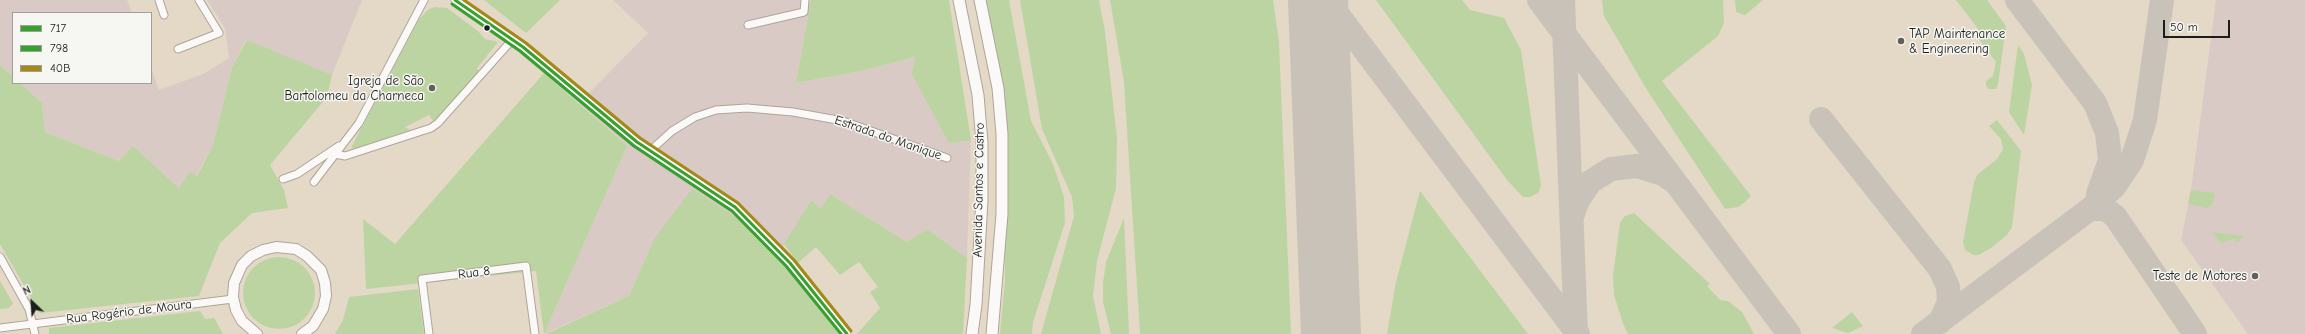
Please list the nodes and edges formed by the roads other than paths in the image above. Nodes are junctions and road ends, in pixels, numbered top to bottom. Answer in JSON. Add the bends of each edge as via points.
{"nodes":[{"id":1,"x":159,"y":0,"type":"edge"},
{"id":2,"x":199,"y":0,"type":"edge"},
{"id":3,"x":424,"y":0,"type":"edge"},
{"id":4,"x":455,"y":0,"type":"edge"},
{"id":5,"x":806,"y":0,"type":"edge"},
{"id":6,"x":959,"y":0,"type":"edge"},
{"id":7,"x":980,"y":0,"type":"edge"},
{"id":8,"x":164,"y":15,"type":"dead end"},
{"id":9,"x":748,"y":25,"type":"dead end"},
{"id":10,"x":512,"y":40,"type":"junction"},
{"id":11,"x":178,"y":49,"type":"dead end"},
{"id":12,"x":346,"y":142,"type":"junction"},
{"id":13,"x":650,"y":151,"type":"junction"},
{"id":14,"x":335,"y":154,"type":"junction"},
{"id":15,"x":947,"y":158,"type":"dead end"},
{"id":16,"x":283,"y":179,"type":"dead end"},
{"id":17,"x":314,"y":182,"type":"dead end"},
{"id":18,"x":0,"y":258,"type":"edge"},
{"id":19,"x":233,"y":299,"type":"junction"},
{"id":20,"x":320,"y":315,"type":"junction"},
{"id":21,"x":34,"y":324,"type":"junction"},
{"id":22,"x":0,"y":328,"type":"edge"},
{"id":23,"x":249,"y":330,"type":"edge"},
{"id":24,"x":35,"y":334,"type":"edge"},
{"id":25,"x":257,"y":334,"type":"edge"},
{"id":26,"x":302,"y":334,"type":"edge"},
{"id":27,"x":315,"y":334,"type":"edge"},
{"id":28,"x":429,"y":334,"type":"edge"},
{"id":29,"x":535,"y":334,"type":"edge"},
{"id":30,"x":847,"y":334,"type":"edge"},
{"id":31,"x":972,"y":334,"type":"edge"},
{"id":32,"x":992,"y":334,"type":"edge"}],
"edges":[{"from":1,"to":8,"type":"street"},
{"from":2,"to":11,"type":"street","via":[[219,33]]},
{"from":3,"to":12,"type":"street","via":[[359,123]]},
{"from":4,"to":10,"type":"street"},
{"from":5,"to":9,"type":"street","via":[[804,12]]},
{"from":6,"to":31,"type":"main road","name":"Avenida Santos e Castro","via":[[978,95],[982,143],[982,200]]},
{"from":7,"to":32,"type":"main road","name":"Avenida Santos e Castro","via":[[998,88],[1002,134],[1002,214]]},
{"from":10,"to":13,"type":"street"},
{"from":10,"to":14,"type":"street","via":[[431,128],[345,156]]},
{"from":12,"to":14,"type":"street"},
{"from":12,"to":16,"type":"street","via":[[297,174]]},
{"from":13,"to":15,"type":"street","name":"Estrada do Manique","via":[[672,131],[695,117],[716,110],[746,108],[793,112],[842,121]]},
{"from":13,"to":30,"type":"street","via":[[717,194],[750,221],[790,262]]},
{"from":14,"to":17,"type":"street"},
{"from":18,"to":21,"type":"street","via":[[29,308]]},
{"from":19,"to":20,"type":"main road","via":[[236,277],[246,260],[257,252],[270,248],[289,248],[308,256],[320,270],[326,296]]},
{"from":19,"to":21,"type":"street","name":"Rua Rogério de Moura"},
{"from":19,"to":23,"type":"main road","via":[[238,316]]},
{"from":20,"to":26,"type":"main road","via":[[313,326]]},
{"from":20,"to":27,"type":"main road"},
{"from":21,"to":22,"type":"street","name":"Rua Rogério de Moura"},
{"from":21,"to":24,"type":"street"},
{"from":23,"to":25,"type":"main road"},
{"from":28,"to":29,"type":"street","name":"Rua 8","via":[[422,279],[526,266]]}]}
